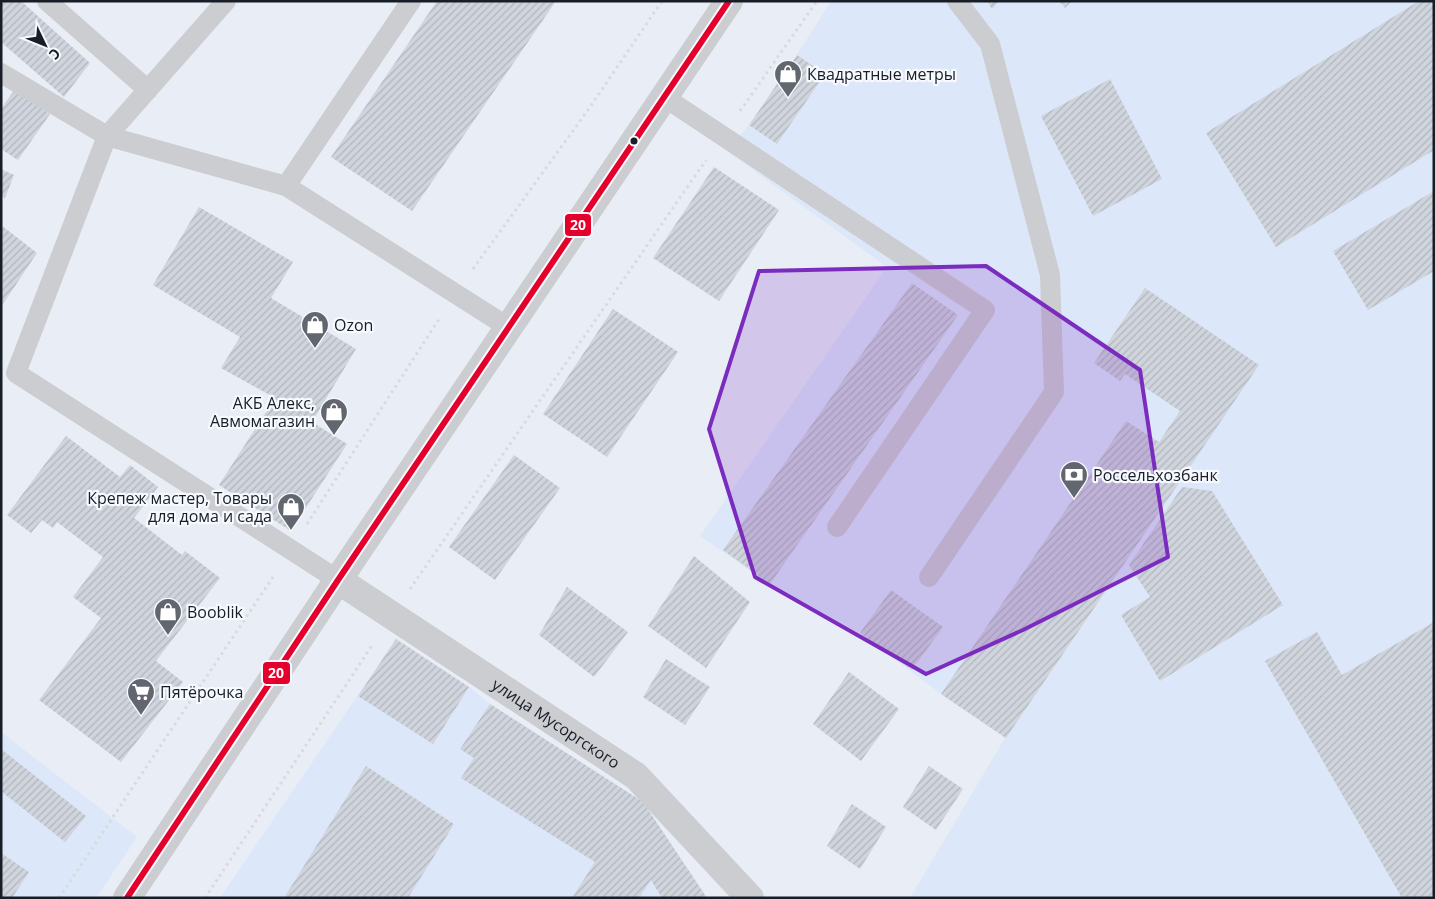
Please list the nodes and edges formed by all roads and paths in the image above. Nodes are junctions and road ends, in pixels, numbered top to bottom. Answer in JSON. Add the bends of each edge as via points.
{"nodes":[{"id":1,"x":46,"y":1,"type":"edge"},
{"id":2,"x":226,"y":1,"type":"edge"},
{"id":3,"x":411,"y":1,"type":"edge"},
{"id":4,"x":662,"y":1,"type":"edge"},
{"id":5,"x":729,"y":1,"type":"edge"},
{"id":6,"x":817,"y":1,"type":"edge"},
{"id":7,"x":957,"y":1,"type":"edge"},
{"id":8,"x":1,"y":73,"type":"edge"},
{"id":9,"x":148,"y":90,"type":"junction"},
{"id":10,"x":664,"y":97,"type":"junction"},
{"id":11,"x":107,"y":136,"type":"junction"},
{"id":12,"x":722,"y":137,"type":"junction"},
{"id":13,"x":286,"y":186,"type":"junction"},
{"id":14,"x":456,"y":293,"type":"junction"},
{"id":15,"x":508,"y":327,"type":"junction"},
{"id":16,"x":837,"y":527,"type":"dead end"},
{"id":17,"x":291,"y":550,"type":"junction"},
{"id":18,"x":929,"y":577,"type":"dead end"},
{"id":19,"x":338,"y":580,"type":"junction"},
{"id":20,"x":392,"y":615,"type":"junction"},
{"id":21,"x":59,"y":898,"type":"edge"},
{"id":22,"x":127,"y":898,"type":"edge"},
{"id":23,"x":205,"y":898,"type":"edge"},
{"id":24,"x":750,"y":898,"type":"edge"}],
"edges":[{"from":1,"to":9,"type":"lane"},
{"from":2,"to":9,"type":"lane"},
{"from":3,"to":13,"type":"lane"},
{"from":4,"to":14,"type":"path"},
{"from":5,"to":10,"type":"main road"},
{"from":6,"to":12,"type":"path"},
{"from":7,"to":18,"type":"lane","via":[[990,44],[1050,275],[1054,392]]},
{"from":8,"to":11,"type":"lane"},
{"from":9,"to":11,"type":"lane"},
{"from":10,"to":12,"type":"lane"},
{"from":10,"to":15,"type":"main road"},
{"from":11,"to":13,"type":"lane"},
{"from":11,"to":17,"type":"lane","via":[[16,373]]},
{"from":12,"to":16,"type":"lane","via":[[985,310]]},
{"from":12,"to":20,"type":"path"},
{"from":13,"to":14,"type":"lane"},
{"from":14,"to":15,"type":"lane"},
{"from":14,"to":17,"type":"path"},
{"from":15,"to":19,"type":"main road"},
{"from":17,"to":19,"type":"lane"},
{"from":17,"to":21,"type":"path"},
{"from":19,"to":20,"type":"main road","name":"улица Мусоргского"},
{"from":19,"to":22,"type":"main road"},
{"from":20,"to":23,"type":"path"},
{"from":20,"to":24,"type":"main road","name":"улица Мусоргского","via":[[636,776]]}]}
